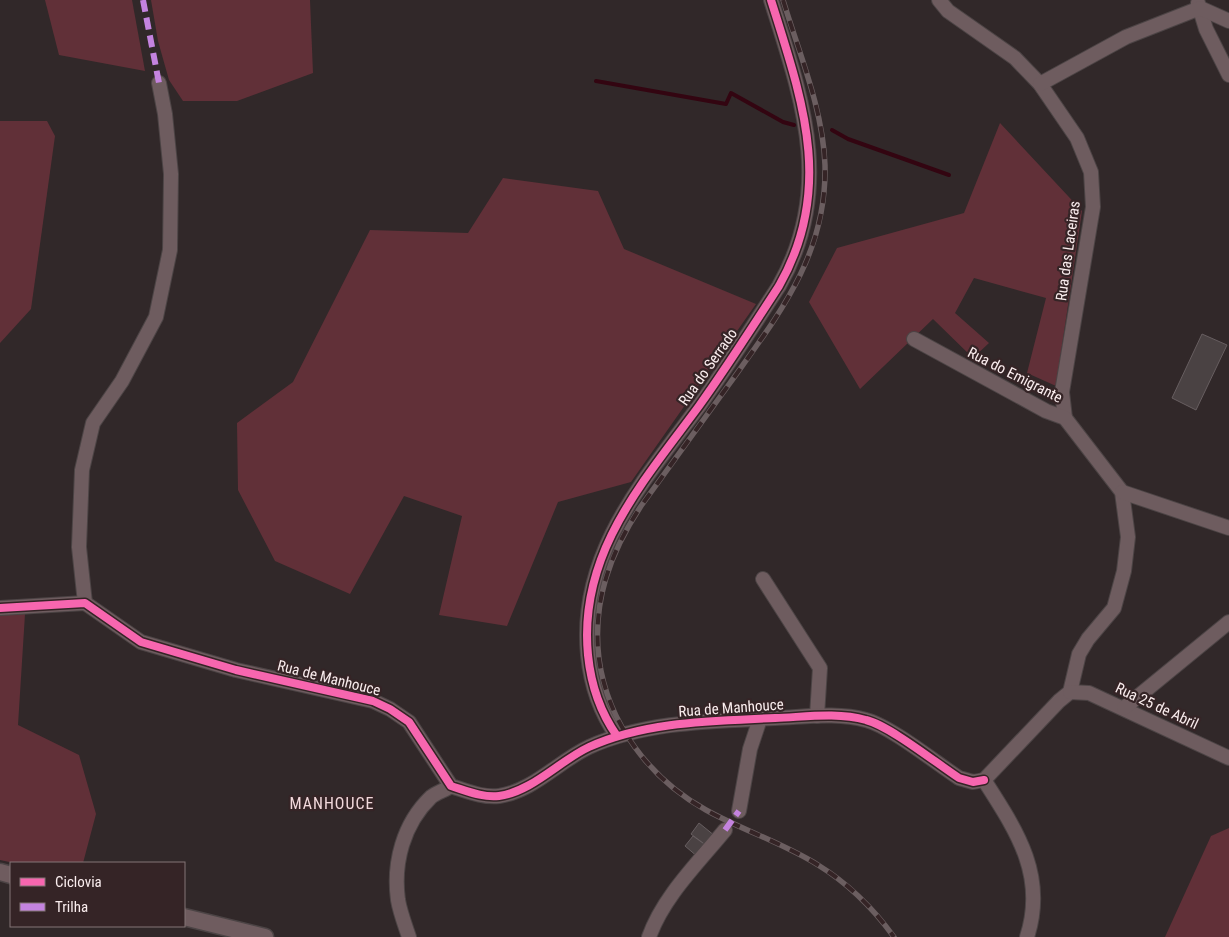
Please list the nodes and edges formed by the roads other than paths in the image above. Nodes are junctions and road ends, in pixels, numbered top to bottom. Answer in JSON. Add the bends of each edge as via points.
{"nodes":[{"id":1,"x":771,"y":0,"type":"edge"},
{"id":2,"x":939,"y":0,"type":"edge"},
{"id":3,"x":1198,"y":4,"type":"edge"},
{"id":4,"x":1229,"y":22,"type":"edge"},
{"id":5,"x":1206,"y":29,"type":"junction"},
{"id":6,"x":1228,"y":71,"type":"edge"},
{"id":7,"x":159,"y":83,"type":"dead end"},
{"id":8,"x":1040,"y":84,"type":"junction"},
{"id":9,"x":914,"y":340,"type":"dead end"},
{"id":10,"x":1065,"y":418,"type":"junction"},
{"id":11,"x":1122,"y":492,"type":"junction"},
{"id":12,"x":1229,"y":528,"type":"edge"},
{"id":13,"x":763,"y":579,"type":"dead end"},
{"id":14,"x":85,"y":603,"type":"junction"},
{"id":15,"x":0,"y":608,"type":"edge"},
{"id":16,"x":1229,"y":622,"type":"edge"},
{"id":17,"x":1070,"y":692,"type":"junction"},
{"id":18,"x":1124,"y":708,"type":"junction"},
{"id":19,"x":817,"y":716,"type":"junction"},
{"id":20,"x":760,"y":719,"type":"junction"},
{"id":21,"x":617,"y":736,"type":"junction"},
{"id":22,"x":1229,"y":758,"type":"edge"},
{"id":23,"x":984,"y":780,"type":"junction"},
{"id":24,"x":451,"y":786,"type":"junction"},
{"id":25,"x":739,"y":811,"type":"dead end"},
{"id":26,"x":725,"y":830,"type":"dead end"},
{"id":27,"x":185,"y":917,"type":"edge"},
{"id":28,"x":265,"y":937,"type":"edge"},
{"id":29,"x":409,"y":937,"type":"edge"},
{"id":30,"x":649,"y":937,"type":"edge"},
{"id":31,"x":1027,"y":937,"type":"edge"}],
"edges":[{"from":1,"to":21,"type":"street","name":"Rua do Serrado","via":[[808,140],[811,183],[806,219],[796,254],[779,286],[625,510],[600,557],[588,610],[587,648],[592,683]]},
{"from":2,"to":8,"type":"street","name":"Rua das Laceiras","via":[[948,11],[1015,58]]},
{"from":3,"to":4,"type":"street"},
{"from":3,"to":5,"type":"street"},
{"from":3,"to":8,"type":"street","via":[[1126,37]]},
{"from":4,"to":5,"type":"street"},
{"from":5,"to":6,"type":"street"},
{"from":7,"to":14,"type":"street","via":[[166,114],[171,174],[170,250],[156,317],[122,381],[93,423],[82,470],[79,547]]},
{"from":8,"to":10,"type":"street","name":"Rua das Laceiras","via":[[1077,138],[1091,172],[1093,207],[1062,392]]},
{"from":9,"to":10,"type":"street","name":"Rua do Emigrante","via":[[1046,411]]},
{"from":10,"to":11,"type":"street","name":"Rua do Emigrante"},
{"from":11,"to":12,"type":"street"},
{"from":11,"to":17,"type":"street","via":[[1128,538],[1124,571],[1114,608],[1079,654]]},
{"from":13,"to":19,"type":"street","via":[[820,668]]},
{"from":14,"to":15,"type":"street"},
{"from":14,"to":24,"type":"street","name":"Rua de Manhouce","via":[[141,642],[236,670],[373,701],[390,708],[409,722]]},
{"from":16,"to":18,"type":"street"},
{"from":17,"to":18,"type":"street","name":"Rua 25 de Abril","via":[[1090,693]]},
{"from":17,"to":23,"type":"street"},
{"from":18,"to":22,"type":"street","name":"Rua 25 de Abril"},
{"from":19,"to":20,"type":"street","name":"Rua de Manhouce"},
{"from":19,"to":23,"type":"street","name":"Rua de Manhouce","via":[[867,720],[959,778],[973,782]]},
{"from":20,"to":21,"type":"street","name":"Rua de Manhouce","via":[[712,721]]},
{"from":20,"to":25,"type":"street","via":[[750,749]]},
{"from":21,"to":24,"type":"street","name":"Rua de Manhouce","via":[[588,748],[515,792],[498,796],[480,795]]},
{"from":23,"to":31,"type":"street","via":[[1017,832],[1030,868],[1034,916]]},
{"from":24,"to":29,"type":"street","via":[[432,796],[412,823],[399,851],[396,876],[398,902]]},
{"from":26,"to":30,"type":"street","via":[[680,884],[653,924]]},
{"from":27,"to":28,"type":"main road"}]}
